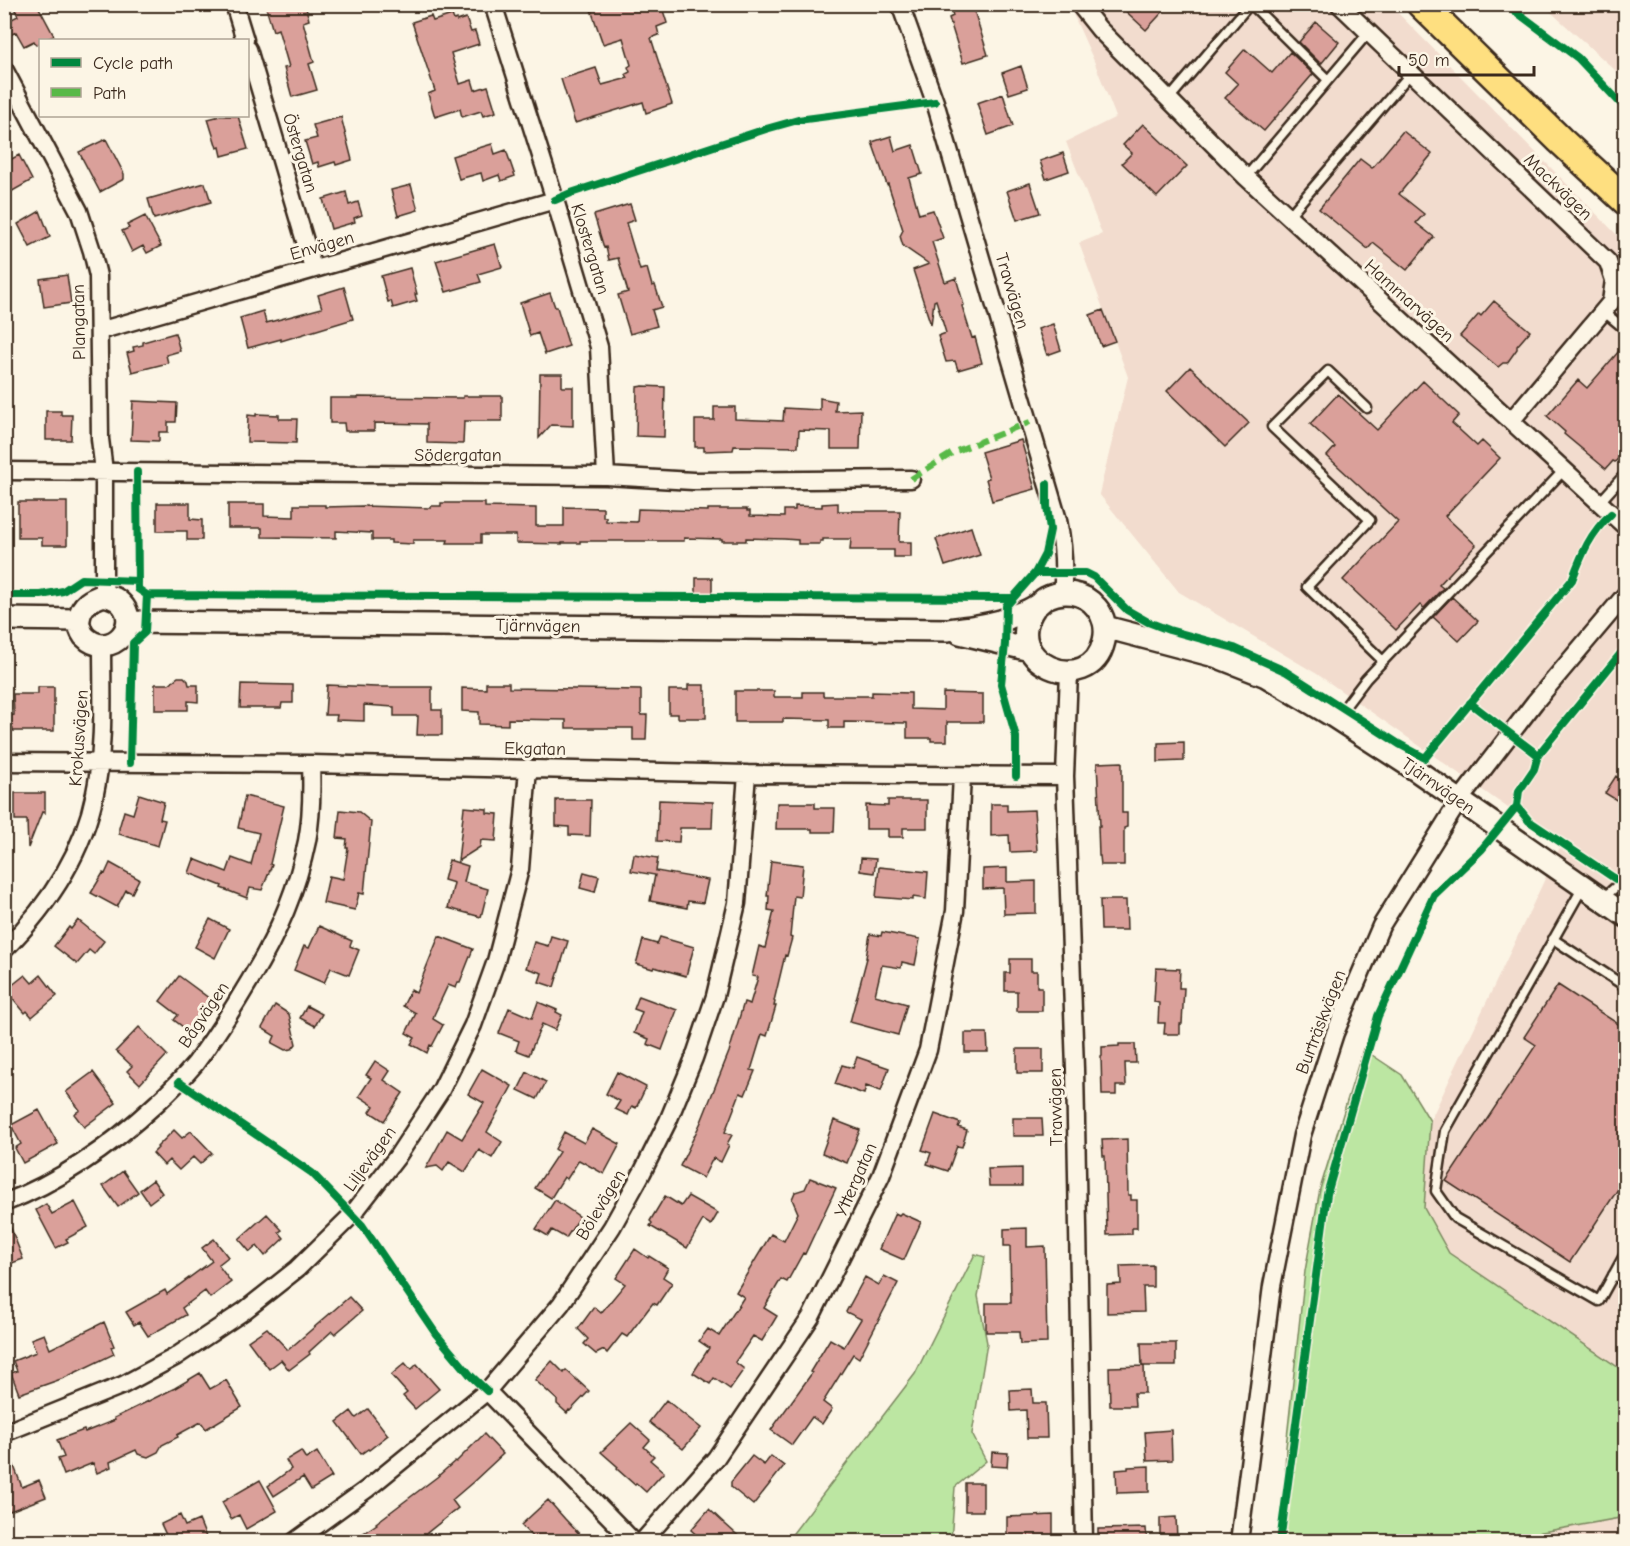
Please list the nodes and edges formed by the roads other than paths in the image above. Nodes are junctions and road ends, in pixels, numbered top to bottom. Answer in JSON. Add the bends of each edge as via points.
{"nodes":[{"id":1,"x":234,"y":4,"type":"edge"},
{"id":2,"x":493,"y":4,"type":"edge"},
{"id":3,"x":900,"y":4,"type":"edge"},
{"id":4,"x":1079,"y":4,"type":"edge"},
{"id":5,"x":1251,"y":4,"type":"edge"},
{"id":6,"x":1339,"y":4,"type":"edge"},
{"id":7,"x":1421,"y":4,"type":"edge"},
{"id":8,"x":1368,"y":33,"type":"junction"},
{"id":9,"x":245,"y":39,"type":"edge"},
{"id":10,"x":249,"y":52,"type":"edge"},
{"id":11,"x":4,"y":69,"type":"edge"},
{"id":12,"x":1411,"y":73,"type":"junction"},
{"id":13,"x":1328,"y":80,"type":"junction"},
{"id":14,"x":1169,"y":99,"type":"junction"},
{"id":15,"x":1246,"y":177,"type":"junction"},
{"id":16,"x":555,"y":200,"type":"junction"},
{"id":17,"x":1626,"y":201,"type":"edge"},
{"id":18,"x":1288,"y":217,"type":"junction"},
{"id":19,"x":313,"y":268,"type":"junction"},
{"id":20,"x":1603,"y":311,"type":"junction"},
{"id":21,"x":1626,"y":330,"type":"edge"},
{"id":22,"x":99,"y":331,"type":"junction"},
{"id":23,"x":1367,"y":408,"type":"dead end"},
{"id":24,"x":1511,"y":421,"type":"junction"},
{"id":25,"x":1564,"y":470,"type":"junction"},
{"id":26,"x":4,"y":471,"type":"edge"},
{"id":27,"x":104,"y":471,"type":"junction"},
{"id":28,"x":1626,"y":473,"type":"edge"},
{"id":29,"x":606,"y":476,"type":"junction"},
{"id":30,"x":911,"y":479,"type":"dead end"},
{"id":31,"x":1599,"y":503,"type":"junction"},
{"id":32,"x":1626,"y":527,"type":"edge"},
{"id":33,"x":1062,"y":593,"type":"junction"},
{"id":34,"x":1626,"y":594,"type":"edge"},
{"id":35,"x":104,"y":595,"type":"junction"},
{"id":36,"x":1035,"y":607,"type":"junction"},
{"id":37,"x":4,"y":620,"type":"edge"},
{"id":38,"x":78,"y":620,"type":"junction"},
{"id":39,"x":128,"y":622,"type":"junction"},
{"id":40,"x":1105,"y":627,"type":"junction"},
{"id":41,"x":948,"y":630,"type":"junction"},
{"id":42,"x":102,"y":645,"type":"junction"},
{"id":43,"x":1030,"y":650,"type":"junction"},
{"id":44,"x":1383,"y":661,"type":"junction"},
{"id":45,"x":1069,"y":672,"type":"junction"},
{"id":46,"x":1333,"y":716,"type":"junction"},
{"id":47,"x":4,"y":762,"type":"edge"},
{"id":48,"x":99,"y":763,"type":"junction"},
{"id":49,"x":311,"y":764,"type":"junction"},
{"id":50,"x":528,"y":768,"type":"junction"},
{"id":51,"x":747,"y":774,"type":"junction"},
{"id":52,"x":962,"y":776,"type":"junction"},
{"id":53,"x":1065,"y":776,"type":"junction"},
{"id":54,"x":1459,"y":801,"type":"junction"},
{"id":55,"x":1626,"y":878,"type":"edge"},
{"id":56,"x":1583,"y":886,"type":"junction"},
{"id":57,"x":1602,"y":899,"type":"junction"},
{"id":58,"x":1626,"y":916,"type":"edge"},
{"id":59,"x":1553,"y":939,"type":"junction"},
{"id":60,"x":4,"y":950,"type":"edge"},
{"id":61,"x":1626,"y":987,"type":"edge"},
{"id":62,"x":4,"y":1203,"type":"edge"},
{"id":63,"x":1626,"y":1252,"type":"edge"},
{"id":64,"x":1613,"y":1275,"type":"junction"},
{"id":65,"x":1626,"y":1280,"type":"edge"},
{"id":66,"x":487,"y":1391,"type":"junction"},
{"id":67,"x":4,"y":1433,"type":"edge"},
{"id":68,"x":294,"y":1542,"type":"edge"},
{"id":69,"x":633,"y":1542,"type":"edge"},
{"id":70,"x":642,"y":1542,"type":"edge"},
{"id":71,"x":1084,"y":1542,"type":"edge"},
{"id":72,"x":1239,"y":1542,"type":"edge"}],
"edges":[{"from":1,"to":9,"type":"street"},
{"from":2,"to":16,"type":"street","name":"Klostergatan"},
{"from":3,"to":33,"type":"street","name":"Travvägen","via":[[935,102],[1058,520],[1063,542]]},
{"from":4,"to":14,"type":"street","name":"Hammarvägen"},
{"from":5,"to":13,"type":"lane"},
{"from":5,"to":14,"type":"lane"},
{"from":6,"to":8,"type":"street","name":"Mackvägen"},
{"from":7,"to":17,"type":"highway"},
{"from":8,"to":12,"type":"street","name":"Mackvägen"},
{"from":8,"to":13,"type":"lane"},
{"from":10,"to":19,"type":"street","name":"Östergatan"},
{"from":11,"to":22,"type":"street","name":"Plangatan","via":[[79,211],[98,276]]},
{"from":12,"to":18,"type":"lane"},
{"from":12,"to":20,"type":"street","name":"Mackvägen","via":[[1608,262],[1614,280],[1611,302]]},
{"from":13,"to":15,"type":"lane"},
{"from":14,"to":15,"type":"street","name":"Hammarvägen"},
{"from":15,"to":18,"type":"street","name":"Hammarvägen"},
{"from":16,"to":19,"type":"street","name":"Envägen"},
{"from":16,"to":29,"type":"street","name":"Klostergatan","via":[[599,347]]},
{"from":18,"to":24,"type":"street","name":"Hammarvägen"},
{"from":19,"to":22,"type":"street","name":"Envägen"},
{"from":20,"to":21,"type":"lane"},
{"from":20,"to":24,"type":"street","name":"Mackvägen"},
{"from":22,"to":27,"type":"street","name":"Plangatan"},
{"from":23,"to":44,"type":"lane","via":[[1328,371],[1272,427],[1370,520],[1307,587]]},
{"from":24,"to":25,"type":"street","name":"Hammarvägen"},
{"from":25,"to":31,"type":"street","name":"Hammarvägen"},
{"from":25,"to":44,"type":"lane"},
{"from":26,"to":27,"type":"street","name":"Södergatan"},
{"from":27,"to":29,"type":"street","name":"Södergatan"},
{"from":27,"to":35,"type":"street","name":"Plangatan"},
{"from":28,"to":31,"type":"lane"},
{"from":29,"to":30,"type":"street","name":"Södergatan","via":[[693,482]]},
{"from":31,"to":32,"type":"street","name":"Hammarvägen"},
{"from":33,"to":36,"type":"street","via":[[1045,598]]},
{"from":33,"to":40,"type":"street","via":[[1088,600],[1101,614]]},
{"from":34,"to":54,"type":"street","name":"Burträskvägen","via":[[1535,702]]},
{"from":35,"to":38,"type":"street","via":[[82,608]]},
{"from":35,"to":39,"type":"street","via":[[117,600],[125,609]]},
{"from":36,"to":41,"type":"street","name":"Tjärnvägen","via":[[984,625]]},
{"from":36,"to":43,"type":"street","via":[[1026,628]]},
{"from":37,"to":38,"type":"street"},
{"from":38,"to":42,"type":"street","via":[[81,632],[90,642]]},
{"from":39,"to":41,"type":"street","name":"Tjärnvägen"},
{"from":39,"to":42,"type":"street","via":[[115,643]]},
{"from":40,"to":45,"type":"street","via":[[1098,655],[1088,665]]},
{"from":40,"to":46,"type":"street","name":"Tjärnvägen","via":[[1215,656],[1266,676]]},
{"from":41,"to":43,"type":"street","name":"Tjärnvägen"},
{"from":42,"to":48,"type":"street","name":"Krokusvägen"},
{"from":43,"to":45,"type":"street","via":[[1043,665]]},
{"from":44,"to":46,"type":"lane"},
{"from":45,"to":53,"type":"street","name":"Travvägen"},
{"from":46,"to":54,"type":"street","name":"Tjärnvägen"},
{"from":47,"to":48,"type":"street","name":"Ekgatan"},
{"from":48,"to":49,"type":"street","name":"Ekgatan"},
{"from":48,"to":60,"type":"street","name":"Krokusvägen","via":[[95,794],[70,865],[55,890]]},
{"from":49,"to":50,"type":"street","name":"Ekgatan"},
{"from":49,"to":62,"type":"street","name":"Bågvägen","via":[[307,843],[290,899],[266,955],[231,1014],[179,1082],[130,1128],[92,1157]]},
{"from":50,"to":51,"type":"street","name":"Ekgatan"},
{"from":50,"to":67,"type":"street","name":"Liljevägen","via":[[520,868],[496,961],[472,1025],[441,1090],[397,1157],[352,1215],[297,1269],[244,1311],[175,1357],[123,1385]]},
{"from":51,"to":52,"type":"street","name":"Ekgatan"},
{"from":51,"to":66,"type":"street","name":"Bölevägen","via":[[736,903],[715,996],[668,1121],[612,1227],[561,1304]]},
{"from":52,"to":53,"type":"street","name":"Ekgatan"},
{"from":52,"to":70,"type":"street","name":"Yttergatan","via":[[955,911],[928,1050],[881,1176],[811,1317],[716,1458]]},
{"from":53,"to":71,"type":"street","name":"Travvägen"},
{"from":54,"to":56,"type":"street","name":"Tjärnvägen"},
{"from":54,"to":72,"type":"street","name":"Burträskvägen","via":[[1381,926],[1335,1033],[1302,1135],[1272,1286]]},
{"from":55,"to":57,"type":"lane"},
{"from":56,"to":57,"type":"street","name":"Tjärnvägen"},
{"from":56,"to":59,"type":"lane"},
{"from":57,"to":58,"type":"street","name":"Tjärnvägen"},
{"from":59,"to":61,"type":"lane"},
{"from":59,"to":64,"type":"lane","via":[[1445,1131],[1436,1191],[1455,1218],[1599,1301]]},
{"from":63,"to":64,"type":"lane"},
{"from":64,"to":65,"type":"lane"},
{"from":66,"to":68,"type":"street","name":"Bölevägen","via":[[367,1489]]},
{"from":66,"to":69,"type":"street"}]}
